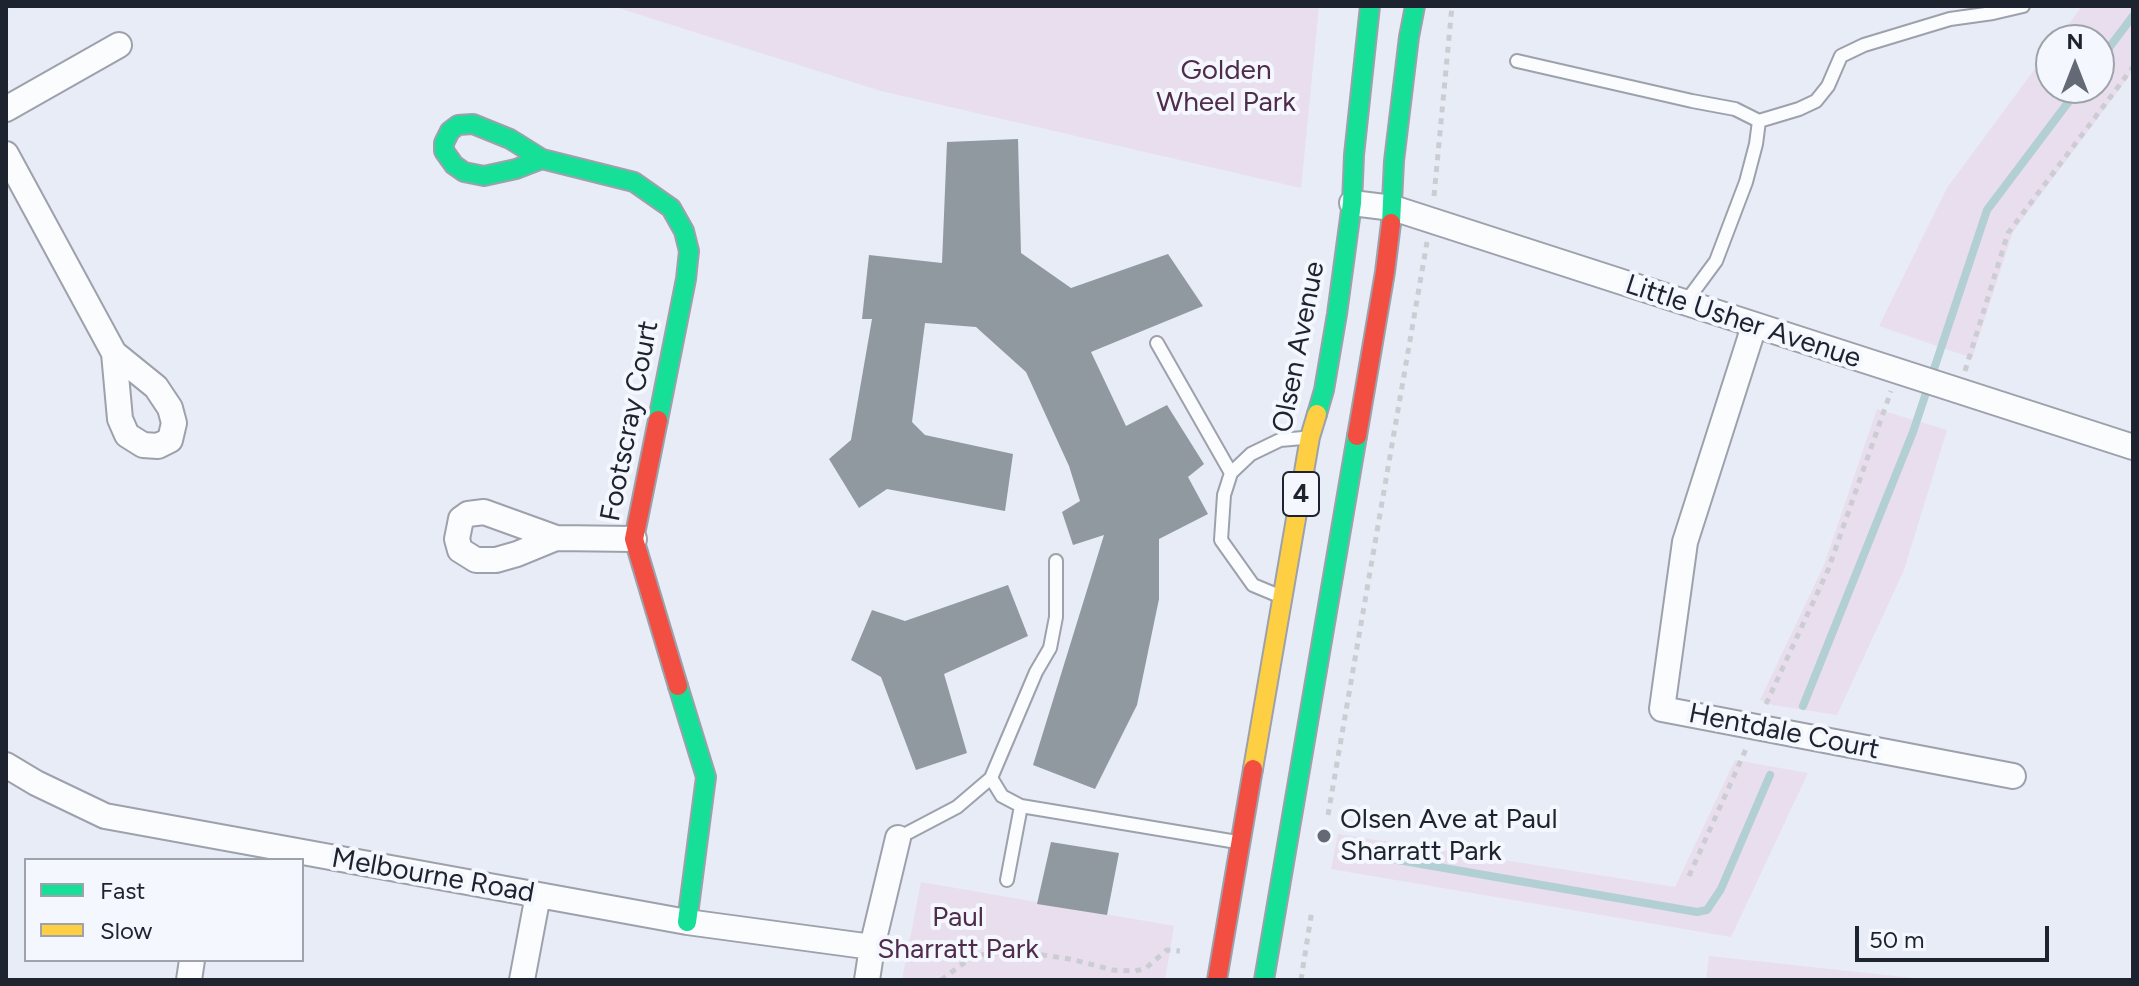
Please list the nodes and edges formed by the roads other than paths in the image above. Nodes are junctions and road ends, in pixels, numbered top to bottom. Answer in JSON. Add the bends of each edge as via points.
{"nodes":[{"id":1,"x":1370,"y":6,"type":"edge"},
{"id":2,"x":1415,"y":6,"type":"edge"},
{"id":3,"x":2023,"y":6,"type":"edge"},
{"id":4,"x":119,"y":45,"type":"dead end"},
{"id":5,"x":1517,"y":61,"type":"dead end"},
{"id":6,"x":6,"y":109,"type":"edge"},
{"id":7,"x":1759,"y":121,"type":"junction"},
{"id":8,"x":6,"y":154,"type":"edge"},
{"id":9,"x":542,"y":159,"type":"junction"},
{"id":10,"x":1352,"y":203,"type":"junction"},
{"id":11,"x":1393,"y":208,"type":"junction"},
{"id":12,"x":1685,"y":303,"type":"junction"},
{"id":13,"x":1754,"y":326,"type":"junction"},
{"id":14,"x":1157,"y":343,"type":"dead end"},
{"id":15,"x":114,"y":353,"type":"dead end"},
{"id":16,"x":1310,"y":437,"type":"junction"},
{"id":17,"x":2133,"y":447,"type":"edge"},
{"id":18,"x":1231,"y":473,"type":"junction"},
{"id":19,"x":556,"y":538,"type":"dead end"},
{"id":20,"x":634,"y":539,"type":"junction"},
{"id":21,"x":1056,"y":561,"type":"dead end"},
{"id":22,"x":1283,"y":598,"type":"junction"},
{"id":23,"x":6,"y":765,"type":"edge"},
{"id":24,"x":2013,"y":776,"type":"dead end"},
{"id":25,"x":991,"y":778,"type":"junction"},
{"id":26,"x":1021,"y":806,"type":"junction"},
{"id":27,"x":215,"y":836,"type":"junction"},
{"id":28,"x":898,"y":838,"type":"joint"},
{"id":29,"x":1240,"y":842,"type":"junction"},
{"id":30,"x":210,"y":858,"type":"edge"},
{"id":31,"x":1007,"y":880,"type":"dead end"},
{"id":32,"x":538,"y":895,"type":"junction"},
{"id":33,"x":687,"y":922,"type":"junction"},
{"id":34,"x":872,"y":947,"type":"junction"},
{"id":35,"x":522,"y":980,"type":"edge"},
{"id":36,"x":867,"y":980,"type":"edge"},
{"id":37,"x":1217,"y":980,"type":"edge"},
{"id":38,"x":1264,"y":980,"type":"edge"}],
"edges":[{"from":1,"to":10,"type":"main road","name":"Olsen Avenue","number":"4"},
{"from":2,"to":11,"type":"main road","number":"4","via":[[1394,161]]},
{"from":3,"to":7,"type":"lane","via":[[1950,19],[1864,45],[1841,56],[1816,101]]},
{"from":4,"to":6,"type":"street"},
{"from":5,"to":7,"type":"lane","via":[[1735,109]]},
{"from":7,"to":12,"type":"lane","via":[[1746,182],[1716,261]]},
{"from":8,"to":15,"type":"street"},
{"from":9,"to":9,"type":"main road","name":"Footscray Court","via":[[484,176],[454,165],[444,143],[458,125],[473,124]]},
{"from":9,"to":20,"type":"main road","name":"Footscray Court","via":[[634,182],[671,208],[689,251]]},
{"from":10,"to":11,"type":"street","name":"Little Usher Avenue"},
{"from":10,"to":16,"type":"main road","name":"Olsen Avenue","number":"4","via":[[1324,390]]},
{"from":11,"to":12,"type":"street","name":"Little Usher Avenue"},
{"from":11,"to":38,"type":"main road","number":"4"},
{"from":12,"to":13,"type":"street","name":"Little Usher Avenue"},
{"from":13,"to":17,"type":"street","name":"Little Usher Avenue"},
{"from":13,"to":24,"type":"street","name":"Hentdale Court","via":[[1685,542],[1662,709]]},
{"from":14,"to":18,"type":"lane"},
{"from":16,"to":18,"type":"lane","via":[[1280,440],[1251,454]]},
{"from":16,"to":22,"type":"main road","name":"Olsen Avenue","number":"4"},
{"from":18,"to":22,"type":"lane","via":[[1221,540],[1253,585]]},
{"from":19,"to":20,"type":"street"},
{"from":20,"to":33,"type":"main road","name":"Footscray Court","via":[[706,777]]},
{"from":21,"to":25,"type":"lane","via":[[1050,648]]},
{"from":22,"to":29,"type":"main road","name":"Olsen Avenue","number":"4"},
{"from":23,"to":27,"type":"street","name":"Melbourne Road","via":[[105,816]]},
{"from":25,"to":26,"type":"lane","via":[[1002,796]]},
{"from":25,"to":28,"type":"lane","via":[[957,807]]},
{"from":26,"to":29,"type":"lane"},
{"from":26,"to":31,"type":"lane"},
{"from":27,"to":30,"type":"street"},
{"from":27,"to":32,"type":"street","name":"Melbourne Road"},
{"from":28,"to":34,"type":"street"},
{"from":29,"to":37,"type":"main road","name":"Olsen Avenue","number":"4"},
{"from":32,"to":33,"type":"street","name":"Melbourne Road"},
{"from":32,"to":35,"type":"street"},
{"from":33,"to":34,"type":"street","name":"Melbourne Road"},
{"from":34,"to":36,"type":"street"}]}
